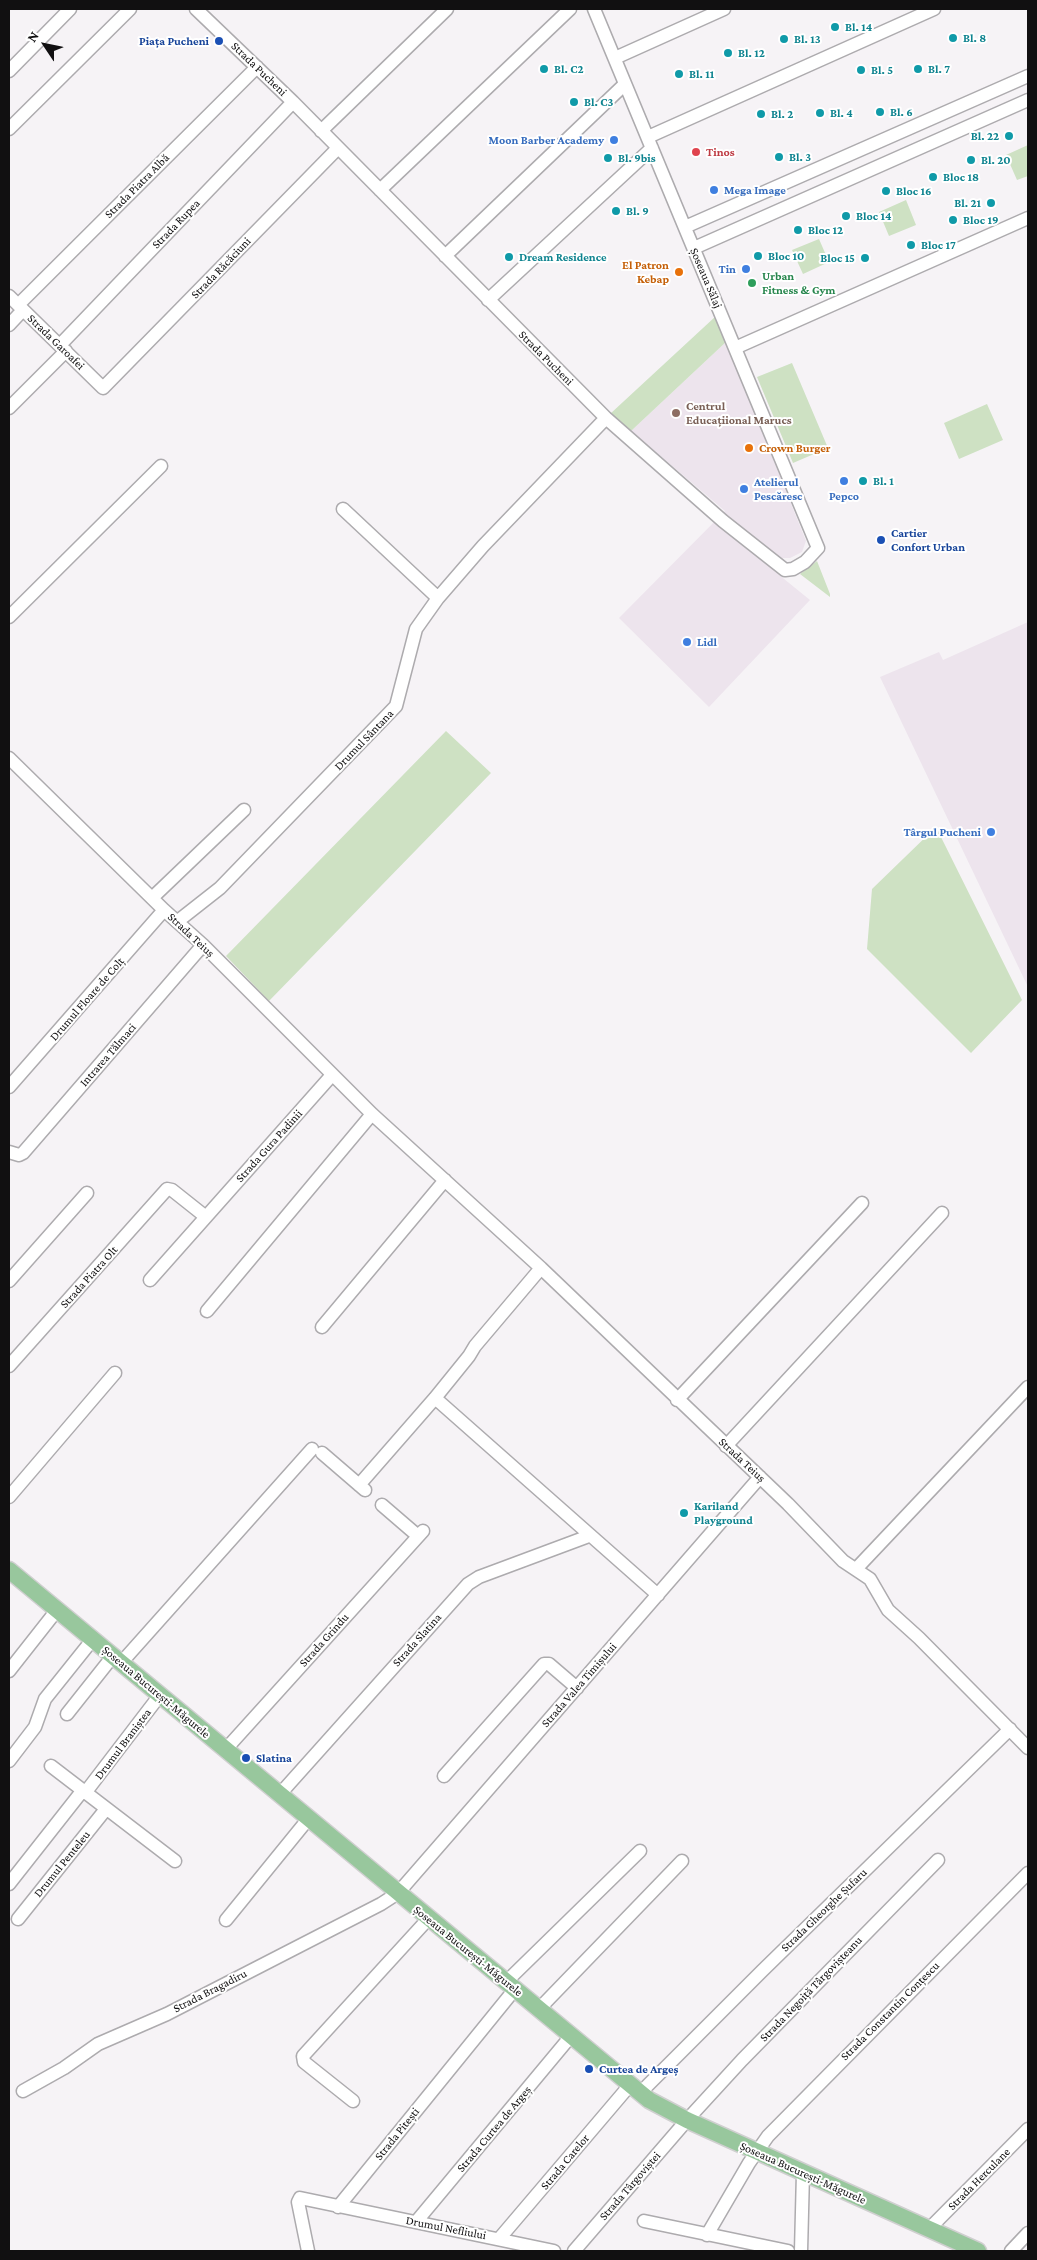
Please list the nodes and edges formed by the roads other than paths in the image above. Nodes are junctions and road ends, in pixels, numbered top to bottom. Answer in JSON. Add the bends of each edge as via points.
{"nodes":[{"id":1,"x":70,"y":9,"type":"edge"},
{"id":2,"x":130,"y":9,"type":"edge"},
{"id":3,"x":196,"y":9,"type":"edge"},
{"id":4,"x":447,"y":9,"type":"edge"},
{"id":5,"x":570,"y":9,"type":"edge"},
{"id":6,"x":594,"y":9,"type":"edge"},
{"id":7,"x":724,"y":9,"type":"edge"},
{"id":8,"x":934,"y":9,"type":"edge"},
{"id":9,"x":615,"y":58,"type":"junction"},
{"id":10,"x":256,"y":67,"type":"junction"},
{"id":11,"x":9,"y":71,"type":"edge"},
{"id":12,"x":1028,"y":76,"type":"edge"},
{"id":13,"x":626,"y":84,"type":"junction"},
{"id":14,"x":1028,"y":100,"type":"edge"},
{"id":15,"x":292,"y":102,"type":"junction"},
{"id":16,"x":9,"y":129,"type":"edge"},
{"id":17,"x":321,"y":131,"type":"junction"},
{"id":18,"x":650,"y":142,"type":"junction"},
{"id":19,"x":338,"y":148,"type":"junction"},
{"id":20,"x":380,"y":190,"type":"junction"},
{"id":21,"x":1028,"y":218,"type":"edge"},
{"id":22,"x":685,"y":227,"type":"junction"},
{"id":23,"x":694,"y":248,"type":"junction"},
{"id":24,"x":445,"y":256,"type":"junction"},
{"id":25,"x":488,"y":300,"type":"junction"},
{"id":26,"x":17,"y":304,"type":"edge"},
{"id":27,"x":9,"y":324,"type":"edge"},
{"id":28,"x":63,"y":348,"type":"junction"},
{"id":29,"x":735,"y":348,"type":"junction"},
{"id":30,"x":104,"y":388,"type":"joint"},
{"id":31,"x":9,"y":408,"type":"edge"},
{"id":32,"x":606,"y":418,"type":"junction"},
{"id":33,"x":161,"y":466,"type":"dead end"},
{"id":34,"x":343,"y":509,"type":"dead end"},
{"id":35,"x":785,"y":570,"type":"joint"},
{"id":36,"x":438,"y":598,"type":"junction"},
{"id":37,"x":9,"y":617,"type":"edge"},
{"id":38,"x":9,"y":758,"type":"edge"},
{"id":39,"x":244,"y":810,"type":"dead end"},
{"id":40,"x":152,"y":898,"type":"junction"},
{"id":41,"x":164,"y":910,"type":"junction"},
{"id":42,"x":178,"y":921,"type":"junction"},
{"id":43,"x":203,"y":945,"type":"junction"},
{"id":44,"x":332,"y":1075,"type":"junction"},
{"id":45,"x":9,"y":1087,"type":"edge"},
{"id":46,"x":372,"y":1114,"type":"junction"},
{"id":47,"x":9,"y":1152,"type":"edge"},
{"id":48,"x":445,"y":1180,"type":"junction"},
{"id":49,"x":87,"y":1193,"type":"dead end"},
{"id":50,"x":862,"y":1203,"type":"dead end"},
{"id":51,"x":942,"y":1213,"type":"dead end"},
{"id":52,"x":206,"y":1217,"type":"junction"},
{"id":53,"x":541,"y":1268,"type":"junction"},
{"id":54,"x":150,"y":1280,"type":"dead end"},
{"id":55,"x":9,"y":1281,"type":"edge"},
{"id":56,"x":207,"y":1311,"type":"dead end"},
{"id":57,"x":322,"y":1327,"type":"dead end"},
{"id":58,"x":9,"y":1366,"type":"edge"},
{"id":59,"x":115,"y":1373,"type":"dead end"},
{"id":60,"x":1028,"y":1387,"type":"edge"},
{"id":61,"x":434,"y":1398,"type":"junction"},
{"id":62,"x":677,"y":1400,"type":"junction"},
{"id":63,"x":726,"y":1446,"type":"junction"},
{"id":64,"x":760,"y":1477,"type":"junction"},
{"id":65,"x":9,"y":1497,"type":"edge"},
{"id":66,"x":382,"y":1505,"type":"dead end"},
{"id":67,"x":589,"y":1536,"type":"junction"},
{"id":68,"x":226,"y":1556,"type":"dead end"},
{"id":69,"x":9,"y":1570,"type":"edge"},
{"id":70,"x":856,"y":1570,"type":"junction"},
{"id":71,"x":658,"y":1595,"type":"junction"},
{"id":72,"x":57,"y":1610,"type":"junction"},
{"id":73,"x":93,"y":1639,"type":"junction"},
{"id":74,"x":120,"y":1662,"type":"junction"},
{"id":75,"x":9,"y":1671,"type":"edge"},
{"id":76,"x":577,"y":1688,"type":"junction"},
{"id":77,"x":160,"y":1695,"type":"junction"},
{"id":78,"x":67,"y":1714,"type":"dead end"},
{"id":79,"x":1010,"y":1729,"type":"junction"},
{"id":80,"x":1028,"y":1748,"type":"edge"},
{"id":81,"x":226,"y":1749,"type":"junction"},
{"id":82,"x":9,"y":1761,"type":"edge"},
{"id":83,"x":51,"y":1766,"type":"dead end"},
{"id":84,"x":444,"y":1776,"type":"dead end"},
{"id":85,"x":84,"y":1792,"type":"junction"},
{"id":86,"x":280,"y":1794,"type":"junction"},
{"id":87,"x":106,"y":1809,"type":"junction"},
{"id":88,"x":309,"y":1818,"type":"junction"},
{"id":89,"x":640,"y":1851,"type":"dead end"},
{"id":90,"x":938,"y":1860,"type":"dead end"},
{"id":91,"x":175,"y":1861,"type":"dead end"},
{"id":92,"x":682,"y":1861,"type":"dead end"},
{"id":93,"x":1028,"y":1873,"type":"edge"},
{"id":94,"x":9,"y":1884,"type":"edge"},
{"id":95,"x":398,"y":1893,"type":"junction"},
{"id":96,"x":429,"y":1918,"type":"junction"},
{"id":97,"x":18,"y":1919,"type":"dead end"},
{"id":98,"x":226,"y":1920,"type":"dead end"},
{"id":99,"x":511,"y":1986,"type":"junction"},
{"id":100,"x":539,"y":2009,"type":"junction"},
{"id":101,"x":571,"y":2036,"type":"junction"},
{"id":102,"x":635,"y":2089,"type":"junction"},
{"id":103,"x":23,"y":2091,"type":"dead end"},
{"id":104,"x":353,"y":2101,"type":"dead end"},
{"id":105,"x":686,"y":2120,"type":"junction"},
{"id":106,"x":1028,"y":2129,"type":"edge"},
{"id":107,"x":756,"y":2152,"type":"junction"},
{"id":108,"x":803,"y":2173,"type":"junction"},
{"id":109,"x":338,"y":2207,"type":"junction"},
{"id":110,"x":644,"y":2220,"type":"dead end"},
{"id":111,"x":416,"y":2222,"type":"junction"},
{"id":112,"x":929,"y":2229,"type":"junction"},
{"id":113,"x":1028,"y":2233,"type":"edge"},
{"id":114,"x":707,"y":2235,"type":"junction"},
{"id":115,"x":499,"y":2239,"type":"junction"},
{"id":116,"x":308,"y":2251,"type":"edge"},
{"id":117,"x":554,"y":2251,"type":"edge"},
{"id":118,"x":574,"y":2251,"type":"edge"},
{"id":119,"x":788,"y":2251,"type":"edge"},
{"id":120,"x":801,"y":2251,"type":"edge"},
{"id":121,"x":978,"y":2251,"type":"edge"},
{"id":122,"x":1011,"y":2251,"type":"edge"}],
"edges":[{"from":1,"to":11,"type":"street"},
{"from":2,"to":16,"type":"street"},
{"from":3,"to":10,"type":"street","name":"Strada Pucheni"},
{"from":4,"to":17,"type":"street"},
{"from":5,"to":20,"type":"street"},
{"from":6,"to":9,"type":"street","name":"Șoseaua Sălaj"},
{"from":7,"to":9,"type":"street"},
{"from":8,"to":18,"type":"street"},
{"from":9,"to":13,"type":"street","name":"Șoseaua Sălaj"},
{"from":10,"to":15,"type":"street","name":"Strada Pucheni"},
{"from":10,"to":26,"type":"street","name":"Strada Piatra Albă"},
{"from":12,"to":22,"type":"street"},
{"from":13,"to":18,"type":"street","name":"Șoseaua Sălaj"},
{"from":13,"to":24,"type":"street"},
{"from":14,"to":23,"type":"street"},
{"from":15,"to":17,"type":"street","name":"Strada Pucheni"},
{"from":15,"to":28,"type":"street","name":"Strada Rupea"},
{"from":17,"to":19,"type":"street","name":"Strada Pucheni"},
{"from":18,"to":22,"type":"street","name":"Șoseaua Sălaj"},
{"from":18,"to":25,"type":"street"},
{"from":19,"to":20,"type":"street","name":"Strada Pucheni"},
{"from":19,"to":30,"type":"street","name":"Strada Răcăciuni"},
{"from":20,"to":24,"type":"street","name":"Strada Pucheni"},
{"from":21,"to":29,"type":"street"},
{"from":22,"to":23,"type":"street","name":"Șoseaua Sălaj"},
{"from":23,"to":29,"type":"street","name":"Șoseaua Sălaj"},
{"from":24,"to":25,"type":"street","name":"Strada Pucheni"},
{"from":25,"to":32,"type":"street","name":"Strada Pucheni"},
{"from":26,"to":27,"type":"street","name":"Strada Piatra Albă"},
{"from":26,"to":28,"type":"street","name":"Strada Garoafei"},
{"from":28,"to":30,"type":"street","name":"Strada Garoafei"},
{"from":28,"to":31,"type":"street","name":"Strada Rupea"},
{"from":29,"to":35,"type":"street","name":"Șoseaua Sălaj","via":[[818,548],[805,562]]},
{"from":32,"to":35,"type":"street","name":"Strada Pucheni","via":[[723,522]]},
{"from":32,"to":36,"type":"street","name":"Drumul Sântana","via":[[483,546]]},
{"from":33,"to":37,"type":"street"},
{"from":34,"to":36,"type":"street"},
{"from":36,"to":42,"type":"street","name":"Drumul Sântana","via":[[416,629],[396,706],[220,888]]},
{"from":38,"to":40,"type":"street","name":"Strada Teiuș"},
{"from":39,"to":40,"type":"street"},
{"from":40,"to":41,"type":"street","name":"Strada Teiuș"},
{"from":41,"to":42,"type":"street","name":"Strada Teiuș"},
{"from":41,"to":45,"type":"street","name":"Drumul Floare de Colț"},
{"from":42,"to":43,"type":"street","name":"Strada Teiuș"},
{"from":43,"to":44,"type":"street","name":"Strada Teiuș"},
{"from":43,"to":47,"type":"street","name":"Intrarea Tălmaci","via":[[23,1153]]},
{"from":44,"to":46,"type":"street","name":"Strada Teiuș"},
{"from":44,"to":52,"type":"street","name":"Strada Gura Padinii"},
{"from":46,"to":48,"type":"street","name":"Strada Teiuș"},
{"from":46,"to":56,"type":"street"},
{"from":48,"to":53,"type":"street","name":"Strada Teiuș"},
{"from":48,"to":57,"type":"street"},
{"from":49,"to":55,"type":"street"},
{"from":50,"to":62,"type":"street"},
{"from":51,"to":63,"type":"street"},
{"from":52,"to":54,"type":"street","name":"Strada Gura Padinii"},
{"from":52,"to":58,"type":"street","name":"Strada Piatra Olt","via":[[170,1189]]},
{"from":53,"to":61,"type":"street"},
{"from":53,"to":62,"type":"street","name":"Strada Teiuș"},
{"from":59,"to":65,"type":"street"},
{"from":60,"to":70,"type":"street"},
{"from":61,"to":67,"type":"street"},
{"from":61,"to":74,"type":"street","via":[[363,1488],[317,1451]]},
{"from":62,"to":63,"type":"street","name":"Strada Teiuș"},
{"from":63,"to":64,"type":"street","name":"Strada Teiuș"},
{"from":64,"to":70,"type":"street","name":"Strada Teiuș","via":[[842,1561]]},
{"from":64,"to":71,"type":"street","name":"Strada Valea Timișului"},
{"from":66,"to":81,"type":"street","name":"Strada Grindu","via":[[420,1534]]},
{"from":67,"to":71,"type":"street"},
{"from":67,"to":86,"type":"street","name":"Strada Slatina","via":[[468,1584]]},
{"from":68,"to":74,"type":"street"},
{"from":69,"to":72,"type":"main road","name":"Șoseaua București-Măgurele"},
{"from":70,"to":79,"type":"street","name":"Strada Teiuș","via":[[872,1582],[888,1610]]},
{"from":71,"to":76,"type":"street","name":"Strada Valea Timișului"},
{"from":72,"to":73,"type":"main road","name":"Șoseaua București-Măgurele"},
{"from":72,"to":75,"type":"street"},
{"from":73,"to":74,"type":"main road","name":"Șoseaua București-Măgurele"},
{"from":73,"to":82,"type":"street","via":[[45,1699],[35,1727]]},
{"from":74,"to":77,"type":"main road","name":"Șoseaua București-Măgurele"},
{"from":74,"to":78,"type":"street"},
{"from":76,"to":84,"type":"street","via":[[549,1664],[544,1664]]},
{"from":76,"to":95,"type":"street","name":"Strada Valea Timișului"},
{"from":77,"to":81,"type":"main road","name":"Șoseaua București-Măgurele"},
{"from":77,"to":85,"type":"street","name":"Drumul Braniștea"},
{"from":79,"to":80,"type":"street","name":"Strada Teiuș"},
{"from":79,"to":102,"type":"street","name":"Strada Gheorghe Șufaru"},
{"from":81,"to":86,"type":"main road","name":"Șoseaua București-Măgurele"},
{"from":83,"to":85,"type":"street"},
{"from":85,"to":87,"type":"street"},
{"from":85,"to":94,"type":"street"},
{"from":86,"to":88,"type":"main road","name":"Șoseaua București-Măgurele"},
{"from":87,"to":91,"type":"street"},
{"from":87,"to":97,"type":"street","name":"Drumul Penteleu"},
{"from":88,"to":95,"type":"main road","name":"Șoseaua București-Măgurele"},
{"from":88,"to":98,"type":"street"},
{"from":89,"to":99,"type":"street","name":"Strada Pitești"},
{"from":90,"to":105,"type":"street","name":"Strada Negoiță Târgovișteanu"},
{"from":92,"to":100,"type":"street"},
{"from":93,"to":107,"type":"street","name":"Strada Constantin Conțescu","via":[[799,2103]]},
{"from":95,"to":96,"type":"main road","name":"Șoseaua București-Măgurele"},
{"from":95,"to":103,"type":"street","name":"Strada Bragadiru","via":[[167,2014],[98,2044]]},
{"from":96,"to":99,"type":"main road","name":"Șoseaua București-Măgurele"},
{"from":96,"to":104,"type":"street","via":[[303,2056],[304,2062]]},
{"from":99,"to":100,"type":"main road","name":"Șoseaua București-Măgurele"},
{"from":99,"to":109,"type":"street","name":"Strada Pitești"},
{"from":100,"to":101,"type":"main road","name":"Șoseaua București-Măgurele"},
{"from":101,"to":102,"type":"main road","name":"Șoseaua București-Măgurele"},
{"from":101,"to":111,"type":"street","name":"Strada Curtea de Argeș"},
{"from":102,"to":105,"type":"main road","name":"Șoseaua București-Măgurele"},
{"from":102,"to":115,"type":"street","name":"Strada Carelor"},
{"from":105,"to":107,"type":"main road","name":"Șoseaua București-Măgurele"},
{"from":105,"to":118,"type":"street","name":"Strada Târgoviștei"},
{"from":106,"to":112,"type":"street","name":"Strada Herculane"},
{"from":107,"to":108,"type":"main road","name":"Șoseaua București-Măgurele"},
{"from":107,"to":114,"type":"street","name":"Strada Constantin Conțescu"},
{"from":108,"to":112,"type":"main road","name":"Șoseaua București-Măgurele"},
{"from":108,"to":120,"type":"street"},
{"from":109,"to":111,"type":"street","name":"Drumul Nefliului"},
{"from":109,"to":116,"type":"street","via":[[298,2200]]},
{"from":110,"to":114,"type":"street"},
{"from":111,"to":115,"type":"street","name":"Drumul Nefliului"},
{"from":112,"to":121,"type":"main road","name":"Șoseaua București-Măgurele"},
{"from":113,"to":122,"type":"street"},
{"from":114,"to":119,"type":"street"},
{"from":115,"to":117,"type":"street","name":"Drumul Nefliului"}]}
